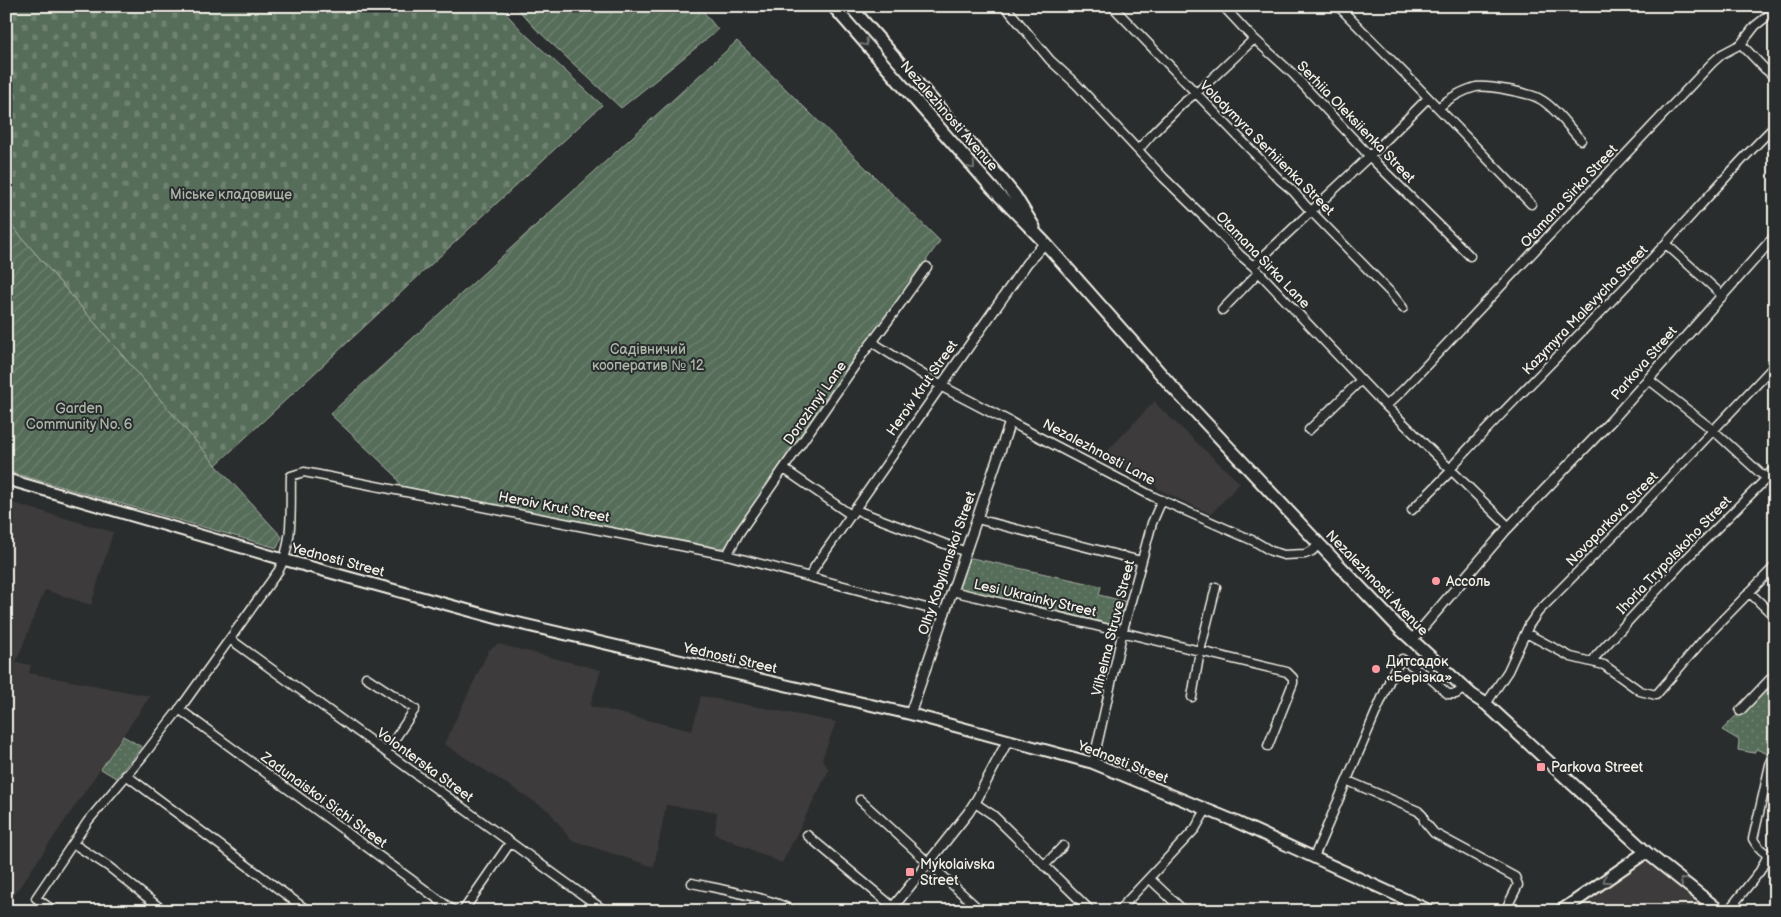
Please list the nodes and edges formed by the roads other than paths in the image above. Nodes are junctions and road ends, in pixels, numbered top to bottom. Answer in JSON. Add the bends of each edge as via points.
{"nodes":[{"id":1,"x":833,"y":6,"type":"edge"},
{"id":2,"x":850,"y":6,"type":"edge"},
{"id":3,"x":1006,"y":6,"type":"edge"},
{"id":4,"x":1112,"y":6,"type":"edge"},
{"id":5,"x":1223,"y":6,"type":"edge"},
{"id":6,"x":1338,"y":6,"type":"edge"},
{"id":7,"x":1775,"y":10,"type":"edge"},
{"id":8,"x":1254,"y":38,"type":"junction"},
{"id":9,"x":1741,"y":44,"type":"junction"},
{"id":10,"x":1774,"y":76,"type":"edge"},
{"id":11,"x":1196,"y":93,"type":"junction"},
{"id":12,"x":1428,"y":98,"type":"junction"},
{"id":13,"x":1439,"y":108,"type":"junction"},
{"id":14,"x":1775,"y":126,"type":"edge"},
{"id":15,"x":1581,"y":140,"type":"dead end"},
{"id":16,"x":1138,"y":150,"type":"junction"},
{"id":17,"x":1369,"y":156,"type":"junction"},
{"id":18,"x":1005,"y":184,"type":"junction"},
{"id":19,"x":995,"y":192,"type":"junction"},
{"id":20,"x":1531,"y":204,"type":"dead end"},
{"id":21,"x":1311,"y":211,"type":"junction"},
{"id":22,"x":1775,"y":236,"type":"edge"},
{"id":23,"x":1044,"y":243,"type":"junction"},
{"id":24,"x":1666,"y":244,"type":"junction"},
{"id":25,"x":1470,"y":256,"type":"dead end"},
{"id":26,"x":927,"y":267,"type":"dead end"},
{"id":27,"x":1256,"y":269,"type":"junction"},
{"id":28,"x":1723,"y":296,"type":"junction"},
{"id":29,"x":1403,"y":308,"type":"dead end"},
{"id":30,"x":1222,"y":310,"type":"dead end"},
{"id":31,"x":874,"y":342,"type":"junction"},
{"id":32,"x":1775,"y":365,"type":"edge"},
{"id":33,"x":1648,"y":379,"type":"junction"},
{"id":34,"x":1361,"y":380,"type":"junction"},
{"id":35,"x":941,"y":386,"type":"junction"},
{"id":36,"x":1386,"y":406,"type":"junction"},
{"id":37,"x":1010,"y":422,"type":"junction"},
{"id":38,"x":1309,"y":430,"type":"dead end"},
{"id":39,"x":1713,"y":430,"type":"junction"},
{"id":40,"x":1775,"y":467,"type":"edge"},
{"id":41,"x":784,"y":469,"type":"junction"},
{"id":42,"x":1451,"y":470,"type":"junction"},
{"id":43,"x":1766,"y":477,"type":"junction"},
{"id":44,"x":6,"y":479,"type":"edge"},
{"id":45,"x":1775,"y":484,"type":"edge"},
{"id":46,"x":1162,"y":500,"type":"junction"},
{"id":47,"x":1412,"y":510,"type":"dead end"},
{"id":48,"x":853,"y":511,"type":"junction"},
{"id":49,"x":977,"y":519,"type":"junction"},
{"id":50,"x":1509,"y":527,"type":"junction"},
{"id":51,"x":1319,"y":544,"type":"junction"},
{"id":52,"x":966,"y":552,"type":"junction"},
{"id":53,"x":727,"y":555,"type":"junction"},
{"id":54,"x":285,"y":560,"type":"junction"},
{"id":55,"x":1142,"y":561,"type":"junction"},
{"id":56,"x":1775,"y":566,"type":"edge"},
{"id":57,"x":810,"y":577,"type":"junction"},
{"id":58,"x":1216,"y":587,"type":"dead end"},
{"id":59,"x":952,"y":591,"type":"junction"},
{"id":60,"x":1749,"y":592,"type":"junction"},
{"id":61,"x":944,"y":613,"type":"junction"},
{"id":62,"x":1775,"y":616,"type":"edge"},
{"id":63,"x":1122,"y":633,"type":"junction"},
{"id":64,"x":1526,"y":633,"type":"junction"},
{"id":65,"x":230,"y":640,"type":"junction"},
{"id":66,"x":1412,"y":640,"type":"junction"},
{"id":67,"x":1200,"y":651,"type":"junction"},
{"id":68,"x":1593,"y":661,"type":"junction"},
{"id":69,"x":1775,"y":674,"type":"edge"},
{"id":70,"x":366,"y":676,"type":"dead end"},
{"id":71,"x":1464,"y":688,"type":"junction"},
{"id":72,"x":1192,"y":697,"type":"dead end"},
{"id":73,"x":1486,"y":704,"type":"junction"},
{"id":74,"x":179,"y":709,"type":"junction"},
{"id":75,"x":1740,"y":711,"type":"dead end"},
{"id":76,"x":910,"y":714,"type":"junction"},
{"id":77,"x":1008,"y":740,"type":"junction"},
{"id":78,"x":1268,"y":746,"type":"dead end"},
{"id":79,"x":386,"y":752,"type":"junction"},
{"id":80,"x":1772,"y":756,"type":"dead end"},
{"id":81,"x":1093,"y":763,"type":"junction"},
{"id":82,"x":126,"y":775,"type":"junction"},
{"id":83,"x":1348,"y":782,"type":"junction"},
{"id":84,"x":860,"y":800,"type":"dead end"},
{"id":85,"x":974,"y":803,"type":"junction"},
{"id":86,"x":1206,"y":810,"type":"junction"},
{"id":87,"x":807,"y":835,"type":"dead end"},
{"id":88,"x":510,"y":843,"type":"junction"},
{"id":89,"x":74,"y":844,"type":"junction"},
{"id":90,"x":1063,"y":846,"type":"dead end"},
{"id":91,"x":1646,"y":852,"type":"junction"},
{"id":92,"x":1771,"y":856,"type":"edge"},
{"id":93,"x":1314,"y":857,"type":"junction"},
{"id":94,"x":929,"y":863,"type":"junction"},
{"id":95,"x":1044,"y":866,"type":"junction"},
{"id":96,"x":1149,"y":878,"type":"junction"},
{"id":97,"x":692,"y":883,"type":"dead end"},
{"id":98,"x":894,"y":909,"type":"edge"},
{"id":99,"x":54,"y":911,"type":"edge"},
{"id":100,"x":164,"y":911,"type":"edge"},
{"id":101,"x":308,"y":911,"type":"edge"},
{"id":102,"x":454,"y":911,"type":"edge"},
{"id":103,"x":463,"y":911,"type":"edge"},
{"id":104,"x":605,"y":911,"type":"edge"},
{"id":105,"x":792,"y":911,"type":"edge"},
{"id":106,"x":980,"y":911,"type":"edge"},
{"id":107,"x":1090,"y":911,"type":"edge"},
{"id":108,"x":1118,"y":911,"type":"edge"},
{"id":109,"x":1184,"y":911,"type":"edge"},
{"id":110,"x":1431,"y":911,"type":"edge"},
{"id":111,"x":1505,"y":911,"type":"edge"},
{"id":112,"x":1561,"y":911,"type":"edge"},
{"id":113,"x":1720,"y":911,"type":"edge"},
{"id":114,"x":1728,"y":911,"type":"edge"}],
"edges":[{"from":1,"to":19,"type":"main road","name":"Nezalezhnosti Avenue","one_way":true},
{"from":2,"to":18,"type":"main road","name":"Nezalezhnosti Avenue"},
{"from":3,"to":16,"type":"street","name":"Otamana Sirka Lane","via":[[1050,60]]},
{"from":4,"to":11,"type":"street","name":"Volodymyra Serhiienka Street"},
{"from":5,"to":8,"type":"street","name":"Serhiia Oleksiienka Street"},
{"from":6,"to":12,"type":"street"},
{"from":7,"to":9,"type":"street","name":"Otamana Sirka Street"},
{"from":8,"to":11,"type":"street"},
{"from":8,"to":17,"type":"street","name":"Serhiia Oleksiienka Street","via":[[1293,74]]},
{"from":9,"to":10,"type":"street"},
{"from":9,"to":36,"type":"street","name":"Otamana Sirka Street","via":[[1712,63]]},
{"from":11,"to":16,"type":"street","via":[[1172,113]]},
{"from":11,"to":21,"type":"street","name":"Volodymyra Serhiienka Street"},
{"from":12,"to":13,"type":"street"},
{"from":12,"to":17,"type":"street"},
{"from":13,"to":15,"type":"street","via":[[1446,101],[1476,87],[1530,95],[1547,104]]},
{"from":13,"to":20,"type":"street"},
{"from":14,"to":24,"type":"street","name":"Kazymyra Malevycha Street"},
{"from":16,"to":27,"type":"street","name":"Otamana Sirka Lane"},
{"from":17,"to":21,"type":"street"},
{"from":17,"to":25,"type":"street","name":"Serhiia Oleksiienka Street"},
{"from":18,"to":19,"type":"main road"},
{"from":18,"to":23,"type":"main road","name":"Nezalezhnosti Avenue"},
{"from":19,"to":23,"type":"main road","name":"Nezalezhnosti Avenue"},
{"from":21,"to":27,"type":"street"},
{"from":21,"to":29,"type":"street","name":"Volodymyra Serhiienka Street"},
{"from":22,"to":28,"type":"street","name":"Parkova Street"},
{"from":23,"to":35,"type":"street","name":"Heroiv Krut Street"},
{"from":23,"to":51,"type":"main road","name":"Nezalezhnosti Avenue"},
{"from":24,"to":28,"type":"street"},
{"from":24,"to":42,"type":"street","name":"Kazymyra Malevycha Street","via":[[1497,418]]},
{"from":26,"to":31,"type":"street","name":"Dorozhnyi Lane"},
{"from":27,"to":30,"type":"street"},
{"from":27,"to":34,"type":"street","name":"Otamana Sirka Lane"},
{"from":28,"to":33,"type":"street","name":"Parkova Street"},
{"from":31,"to":35,"type":"street","name":"Nezalezhnosti Lane"},
{"from":31,"to":41,"type":"street","name":"Dorozhnyi Lane"},
{"from":32,"to":39,"type":"street","name":"Novoparkova Street"},
{"from":33,"to":39,"type":"street"},
{"from":33,"to":50,"type":"street","name":"Parkova Street"},
{"from":34,"to":36,"type":"street","name":"Otamana Sirka Lane"},
{"from":34,"to":38,"type":"street"},
{"from":35,"to":37,"type":"street","name":"Nezalezhnosti Lane"},
{"from":35,"to":48,"type":"street","name":"Heroiv Krut Street"},
{"from":36,"to":42,"type":"street","name":"Otamana Sirka Lane"},
{"from":37,"to":46,"type":"street","name":"Nezalezhnosti Lane"},
{"from":37,"to":49,"type":"street","name":"Olhy Kobylianskoi Street"},
{"from":39,"to":43,"type":"street"},
{"from":39,"to":64,"type":"street","name":"Novoparkova Street","via":[[1538,612]]},
{"from":40,"to":43,"type":"street","name":"Ihoria Trypolskoho Street"},
{"from":41,"to":48,"type":"street"},
{"from":41,"to":53,"type":"street","name":"Dorozhnyi Lane"},
{"from":42,"to":47,"type":"street","name":"Kazymyra Malevycha Street"},
{"from":42,"to":50,"type":"street","name":"Otamana Sirka Lane"},
{"from":43,"to":45,"type":"street"},
{"from":43,"to":68,"type":"street","name":"Ihoria Trypolskoho Street"},
{"from":44,"to":54,"type":"main road","name":"Yednosti Street"},
{"from":46,"to":51,"type":"street","name":"Nezalezhnosti Lane","via":[[1277,553],[1304,554]]},
{"from":46,"to":55,"type":"street","name":"Vilhelma Struve Street"},
{"from":48,"to":52,"type":"street"},
{"from":48,"to":57,"type":"street","name":"Heroiv Krut Street"},
{"from":49,"to":52,"type":"street","name":"Olhy Kobylianskoi Street"},
{"from":49,"to":55,"type":"street"},
{"from":50,"to":66,"type":"street","name":"Parkova Street"},
{"from":51,"to":66,"type":"main road","name":"Nezalezhnosti Avenue"},
{"from":52,"to":59,"type":"street","name":"Olhy Kobylianskoi Street"},
{"from":53,"to":54,"type":"street","name":"Heroiv Krut Street","via":[[304,472],[291,476],[289,546]]},
{"from":53,"to":57,"type":"street","name":"Heroiv Krut Street"},
{"from":54,"to":65,"type":"street"},
{"from":54,"to":76,"type":"main road","name":"Yednosti Street","via":[[500,619]]},
{"from":55,"to":63,"type":"street","name":"Vilhelma Struve Street"},
{"from":56,"to":60,"type":"street"},
{"from":57,"to":61,"type":"street","name":"Heroiv Krut Street"},
{"from":58,"to":67,"type":"street"},
{"from":59,"to":61,"type":"street","name":"Olhy Kobylianskoi Street"},
{"from":59,"to":63,"type":"street","name":"Lesi Ukrainky Street"},
{"from":60,"to":62,"type":"street"},
{"from":60,"to":68,"type":"street","via":[[1656,695],[1640,691],[1604,665]]},
{"from":61,"to":76,"type":"street","name":"Olhy Kobylianskoi Street"},
{"from":63,"to":67,"type":"street","name":"Lesi Ukrainky Street"},
{"from":63,"to":81,"type":"street","name":"Vilhelma Struve Street"},
{"from":64,"to":68,"type":"street","via":[[1571,656]]},
{"from":64,"to":73,"type":"street","name":"Novoparkova Street","via":[[1508,671]]},
{"from":65,"to":74,"type":"street"},
{"from":65,"to":79,"type":"street","name":"Volonterska Street"},
{"from":66,"to":71,"type":"main road","name":"Nezalezhnosti Avenue"},
{"from":67,"to":72,"type":"street"},
{"from":67,"to":78,"type":"street","name":"Lesi Ukrainky Street","via":[[1287,672],[1293,678]]},
{"from":69,"to":75,"type":"street"},
{"from":70,"to":79,"type":"street","via":[[415,709]]},
{"from":71,"to":73,"type":"main road","name":"Nezalezhnosti Avenue"},
{"from":71,"to":83,"type":"street","via":[[1456,694],[1448,694],[1402,659],[1394,670]]},
{"from":73,"to":91,"type":"main road","name":"Nezalezhnosti Avenue"},
{"from":74,"to":82,"type":"street"},
{"from":74,"to":102,"type":"street","name":"Zadunaiskoi Sichi Street"},
{"from":76,"to":77,"type":"main road","name":"Yednosti Street"},
{"from":77,"to":81,"type":"main road","name":"Yednosti Street"},
{"from":77,"to":85,"type":"street"},
{"from":79,"to":88,"type":"street","name":"Volonterska Street"},
{"from":80,"to":92,"type":"street","via":[[1754,839],[1758,848]]},
{"from":81,"to":86,"type":"main road","name":"Yednosti Street"},
{"from":82,"to":89,"type":"street","via":[[88,821]]},
{"from":82,"to":101,"type":"street"},
{"from":83,"to":93,"type":"street"},
{"from":83,"to":111,"type":"street","via":[[1418,811],[1434,833],[1515,878],[1518,885]]},
{"from":84,"to":94,"type":"street"},
{"from":85,"to":94,"type":"street"},
{"from":85,"to":95,"type":"street","via":[[993,815]]},
{"from":86,"to":93,"type":"main road","name":"Yednosti Street"},
{"from":86,"to":96,"type":"street","via":[[1195,829]]},
{"from":87,"to":98,"type":"street"},
{"from":88,"to":103,"type":"street"},
{"from":88,"to":104,"type":"street","name":"Volonterska Street"},
{"from":89,"to":99,"type":"street","via":[[36,898]]},
{"from":89,"to":100,"type":"street"},
{"from":90,"to":95,"type":"street"},
{"from":91,"to":112,"type":"main road","one_way":true},
{"from":113,"to":91,"type":"main road","name":"Nezalezhnosti Avenue","one_way":true},
{"from":92,"to":114,"type":"street"},
{"from":93,"to":110,"type":"main road","name":"Yednosti Street"},
{"from":94,"to":98,"type":"street"},
{"from":94,"to":106,"type":"street"},
{"from":95,"to":107,"type":"street"},
{"from":96,"to":108,"type":"street"},
{"from":96,"to":109,"type":"street"},
{"from":97,"to":105,"type":"street","via":[[767,901]]}]}
